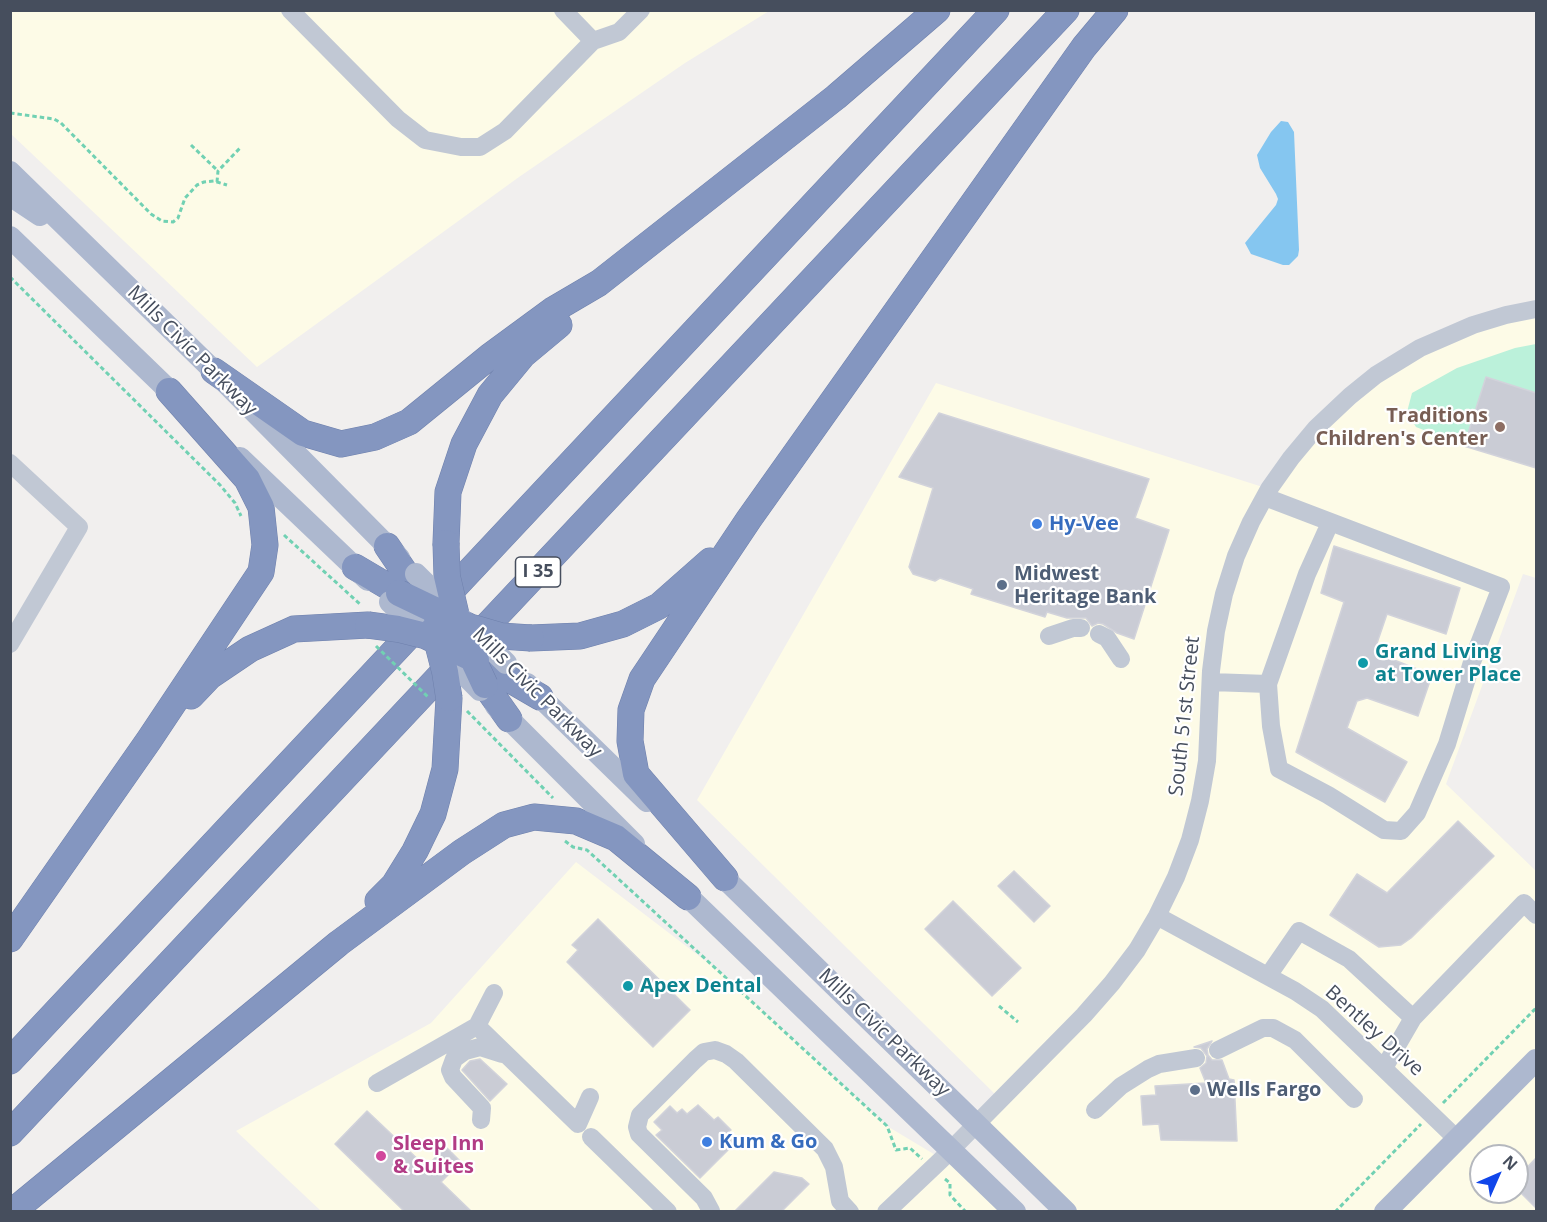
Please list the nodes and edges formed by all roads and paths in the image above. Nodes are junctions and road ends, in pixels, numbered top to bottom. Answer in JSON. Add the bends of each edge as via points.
{"nodes":[{"id":1,"x":290,"y":10,"type":"edge"},
{"id":2,"x":563,"y":10,"type":"edge"},
{"id":3,"x":641,"y":10,"type":"edge"},
{"id":4,"x":937,"y":10,"type":"edge"},
{"id":5,"x":996,"y":10,"type":"edge"},
{"id":6,"x":1066,"y":10,"type":"edge"},
{"id":7,"x":1115,"y":10,"type":"edge"},
{"id":8,"x":593,"y":41,"type":"junction"},
{"id":9,"x":10,"y":112,"type":"edge"},
{"id":10,"x":191,"y":145,"type":"dead end"},
{"id":11,"x":241,"y":147,"type":"dead end"},
{"id":12,"x":218,"y":171,"type":"junction"},
{"id":13,"x":10,"y":172,"type":"edge"},
{"id":14,"x":217,"y":182,"type":"junction"},
{"id":15,"x":227,"y":184,"type":"dead end"},
{"id":16,"x":10,"y":195,"type":"edge"},
{"id":17,"x":10,"y":237,"type":"edge"},
{"id":18,"x":86,"y":246,"type":"junction"},
{"id":19,"x":10,"y":278,"type":"edge"},
{"id":20,"x":599,"y":284,"type":"junction"},
{"id":21,"x":1536,"y":309,"type":"edge"},
{"id":22,"x":214,"y":371,"type":"junction"},
{"id":23,"x":169,"y":391,"type":"junction"},
{"id":24,"x":10,"y":463,"type":"edge"},
{"id":25,"x":1265,"y":497,"type":"junction"},
{"id":26,"x":749,"y":519,"type":"junction"},
{"id":27,"x":1330,"y":523,"type":"junction"},
{"id":28,"x":263,"y":529,"type":"junction"},
{"id":29,"x":387,"y":546,"type":"joint"},
{"id":30,"x":355,"y":567,"type":"joint"},
{"id":31,"x":404,"y":587,"type":"junction"},
{"id":32,"x":424,"y":605,"type":"junction"},
{"id":33,"x":461,"y":621,"type":"junction"},
{"id":34,"x":369,"y":625,"type":"junction"},
{"id":35,"x":1081,"y":628,"type":"dead end"},
{"id":36,"x":1100,"y":634,"type":"dead end"},
{"id":37,"x":1050,"y":636,"type":"dead end"},
{"id":38,"x":434,"y":642,"type":"junction"},
{"id":39,"x":10,"y":644,"type":"edge"},
{"id":40,"x":472,"y":658,"type":"junction"},
{"id":41,"x":1121,"y":659,"type":"dead end"},
{"id":42,"x":492,"y":677,"type":"junction"},
{"id":43,"x":1211,"y":682,"type":"junction"},
{"id":44,"x":1268,"y":684,"type":"junction"},
{"id":45,"x":540,"y":697,"type":"joint"},
{"id":46,"x":454,"y":712,"type":"junction"},
{"id":47,"x":508,"y":719,"type":"joint"},
{"id":48,"x":149,"y":740,"type":"junction"},
{"id":49,"x":562,"y":818,"type":"junction"},
{"id":50,"x":725,"y":878,"type":"junction"},
{"id":51,"x":688,"y":897,"type":"junction"},
{"id":52,"x":1536,"y":915,"type":"edge"},
{"id":53,"x":1157,"y":916,"type":"junction"},
{"id":54,"x":10,"y":939,"type":"edge"},
{"id":55,"x":339,"y":943,"type":"junction"},
{"id":56,"x":1268,"y":976,"type":"junction"},
{"id":57,"x":494,"y":993,"type":"dead end"},
{"id":58,"x":999,"y":1006,"type":"dead end"},
{"id":59,"x":1536,"y":1008,"type":"edge"},
{"id":60,"x":1413,"y":1018,"type":"junction"},
{"id":61,"x":1018,"y":1022,"type":"dead end"},
{"id":62,"x":477,"y":1026,"type":"junction"},
{"id":63,"x":1218,"y":1050,"type":"dead end"},
{"id":64,"x":507,"y":1056,"type":"junction"},
{"id":65,"x":1196,"y":1058,"type":"dead end"},
{"id":66,"x":1536,"y":1060,"type":"edge"},
{"id":67,"x":10,"y":1061,"type":"edge"},
{"id":68,"x":1384,"y":1068,"type":"junction"},
{"id":69,"x":377,"y":1083,"type":"dead end"},
{"id":70,"x":590,"y":1097,"type":"dead end"},
{"id":71,"x":1354,"y":1099,"type":"dead end"},
{"id":72,"x":1443,"y":1102,"type":"dead end"},
{"id":73,"x":1095,"y":1110,"type":"dead end"},
{"id":74,"x":481,"y":1120,"type":"dead end"},
{"id":75,"x":977,"y":1123,"type":"junction"},
{"id":76,"x":1422,"y":1123,"type":"dead end"},
{"id":77,"x":10,"y":1133,"type":"edge"},
{"id":78,"x":591,"y":1137,"type":"dead end"},
{"id":79,"x":1457,"y":1139,"type":"junction"},
{"id":80,"x":910,"y":1148,"type":"dead end"},
{"id":81,"x":952,"y":1149,"type":"junction"},
{"id":82,"x":950,"y":1183,"type":"dead end"},
{"id":83,"x":845,"y":1206,"type":"edge"},
{"id":84,"x":711,"y":1211,"type":"edge"},
{"id":85,"x":12,"y":1212,"type":"edge"},
{"id":86,"x":668,"y":1212,"type":"edge"},
{"id":87,"x":886,"y":1212,"type":"edge"},
{"id":88,"x":966,"y":1212,"type":"edge"},
{"id":89,"x":1015,"y":1212,"type":"edge"},
{"id":90,"x":1066,"y":1212,"type":"edge"},
{"id":91,"x":1335,"y":1212,"type":"edge"},
{"id":92,"x":1385,"y":1212,"type":"edge"}],
"edges":[{"from":1,"to":8,"type":"street","via":[[398,119],[425,140],[461,147],[480,147],[505,131]]},
{"from":2,"to":8,"type":"street"},
{"from":3,"to":8,"type":"street","via":[[620,32]]},
{"from":4,"to":20,"type":"highway","via":[[836,97]]},
{"from":5,"to":67,"type":"highway","number":"I 35"},
{"from":6,"to":77,"type":"highway","number":"I 35"},
{"from":7,"to":26,"type":"highway","via":[[1084,47]]},
{"from":9,"to":14,"type":"path","via":[[61,123],[162,221],[173,222],[178,218],[185,198],[196,185]]},
{"from":10,"to":12,"type":"path"},
{"from":11,"to":12,"type":"path"},
{"from":12,"to":14,"type":"path"},
{"from":13,"to":18,"type":"main road","name":"Mills Civic Parkway"},
{"from":14,"to":15,"type":"path"},
{"from":16,"to":18,"type":"main road"},
{"from":17,"to":23,"type":"main road"},
{"from":18,"to":22,"type":"main road","name":"Mills Civic Parkway"},
{"from":19,"to":28,"type":"path","via":[[220,484],[250,529]]},
{"from":20,"to":22,"type":"highway","via":[[544,316],[409,422],[375,437],[341,444],[303,433]]},
{"from":20,"to":33,"type":"highway","bridge":true,"via":[[565,320],[523,355],[490,395],[464,444],[448,492],[446,543],[447,576]]},
{"from":21,"to":25,"type":"street","name":"South 51st Street","via":[[1473,325],[1428,344],[1376,375],[1316,428]]},
{"from":22,"to":29,"type":"main road","name":"Mills Civic Parkway"},
{"from":23,"to":28,"type":"highway","via":[[247,479],[261,507]]},
{"from":23,"to":30,"type":"main road"},
{"from":24,"to":39,"type":"street","via":[[79,527]]},
{"from":25,"to":27,"type":"street"},
{"from":25,"to":43,"type":"street","name":"South 51st Street","via":[[1236,556],[1224,594]]},
{"from":26,"to":33,"type":"highway","bridge":true,"via":[[706,565],[658,606],[623,624],[580,636],[531,638],[501,636]]},
{"from":26,"to":50,"type":"highway","via":[[642,679],[631,710],[630,741],[636,774]]},
{"from":27,"to":44,"type":"street","via":[[1307,574]]},
{"from":27,"to":44,"type":"street","via":[[1501,587],[1472,662],[1447,744],[1417,813],[1401,831],[1384,830],[1279,769]]},
{"from":28,"to":34,"type":"path","via":[[279,530],[350,594],[368,614]]},
{"from":28,"to":48,"type":"highway","via":[[261,572]]},
{"from":29,"to":31,"type":"highway"},
{"from":30,"to":31,"type":"highway"},
{"from":31,"to":32,"type":"highway","bridge":true},
{"from":31,"to":33,"type":"main road","name":"Mills Civic Parkway","bridge":true},
{"from":31,"to":38,"type":"main road","name":"Mills Civic Parkway","bridge":true},
{"from":32,"to":33,"type":"highway","bridge":true},
{"from":32,"to":38,"type":"highway","bridge":true},
{"from":33,"to":40,"type":"highway","bridge":true},
{"from":33,"to":42,"type":"main road","name":"Mills Civic Parkway","bridge":true},
{"from":34,"to":38,"type":"highway","bridge":true,"via":[[398,629]]},
{"from":34,"to":46,"type":"path","bridge":true,"via":[[369,639],[435,704]]},
{"from":34,"to":48,"type":"highway","via":[[294,629],[250,649],[210,676]]},
{"from":35,"to":37,"type":"street"},
{"from":36,"to":41,"type":"street"},
{"from":38,"to":40,"type":"highway","bridge":true},
{"from":38,"to":42,"type":"main road","name":"Mills Civic Parkway","bridge":true},
{"from":38,"to":46,"type":"highway","bridge":true},
{"from":40,"to":42,"type":"highway","bridge":true},
{"from":42,"to":45,"type":"highway"},
{"from":42,"to":47,"type":"highway"},
{"from":43,"to":44,"type":"street"},
{"from":43,"to":53,"type":"street","name":"South 51st Street","via":[[1207,761],[1200,801],[1190,840]]},
{"from":45,"to":50,"type":"main road","name":"Mills Civic Parkway"},
{"from":46,"to":49,"type":"path","via":[[560,806]]},
{"from":46,"to":55,"type":"highway","via":[[433,814],[415,851],[394,885]]},
{"from":47,"to":51,"type":"main road","name":"Mills Civic Parkway"},
{"from":48,"to":54,"type":"highway"},
{"from":49,"to":51,"type":"highway","via":[[616,838]]},
{"from":49,"to":55,"type":"highway","via":[[534,817],[504,825]]},
{"from":49,"to":80,"type":"path","via":[[565,842],[587,850],[878,1118],[886,1126],[896,1150]]},
{"from":50,"to":75,"type":"main road","name":"Mills Civic Parkway"},
{"from":51,"to":81,"type":"main road","name":"Mills Civic Parkway"},
{"from":52,"to":60,"type":"street","via":[[1524,903]]},
{"from":53,"to":56,"type":"street","name":"Bentley Drive"},
{"from":53,"to":75,"type":"street","name":"South 51st Street","via":[[1105,991]]},
{"from":55,"to":85,"type":"highway"},
{"from":56,"to":60,"type":"street","via":[[1299,931],[1349,959]]},
{"from":56,"to":68,"type":"street","name":"Bentley Drive","via":[[1322,1009]]},
{"from":57,"to":62,"type":"street"},
{"from":58,"to":61,"type":"path"},
{"from":59,"to":72,"type":"path"},
{"from":60,"to":68,"type":"street"},
{"from":62,"to":64,"type":"street"},
{"from":62,"to":69,"type":"street"},
{"from":63,"to":71,"type":"street","via":[[1273,1028],[1295,1040]]},
{"from":64,"to":70,"type":"street","via":[[578,1124]]},
{"from":64,"to":74,"type":"street","via":[[480,1047],[454,1059],[450,1070],[453,1077],[479,1103]]},
{"from":65,"to":73,"type":"street","via":[[1148,1069],[1120,1086]]},
{"from":66,"to":79,"type":"main road"},
{"from":68,"to":79,"type":"street","name":"Bentley Drive"},
{"from":75,"to":81,"type":"street","name":"South 51st Street"},
{"from":75,"to":90,"type":"main road","name":"Mills Civic Parkway"},
{"from":76,"to":91,"type":"path"},
{"from":78,"to":86,"type":"street"},
{"from":79,"to":92,"type":"main road"},
{"from":81,"to":87,"type":"street","name":"South 51st Street"},
{"from":81,"to":89,"type":"main road","name":"Mills Civic Parkway"},
{"from":82,"to":88,"type":"path","via":[[950,1195]]},
{"from":83,"to":84,"type":"street","via":[[825,1149],[736,1061],[720,1051],[709,1050],[640,1115],[637,1127],[639,1134],[704,1198]]}]}
